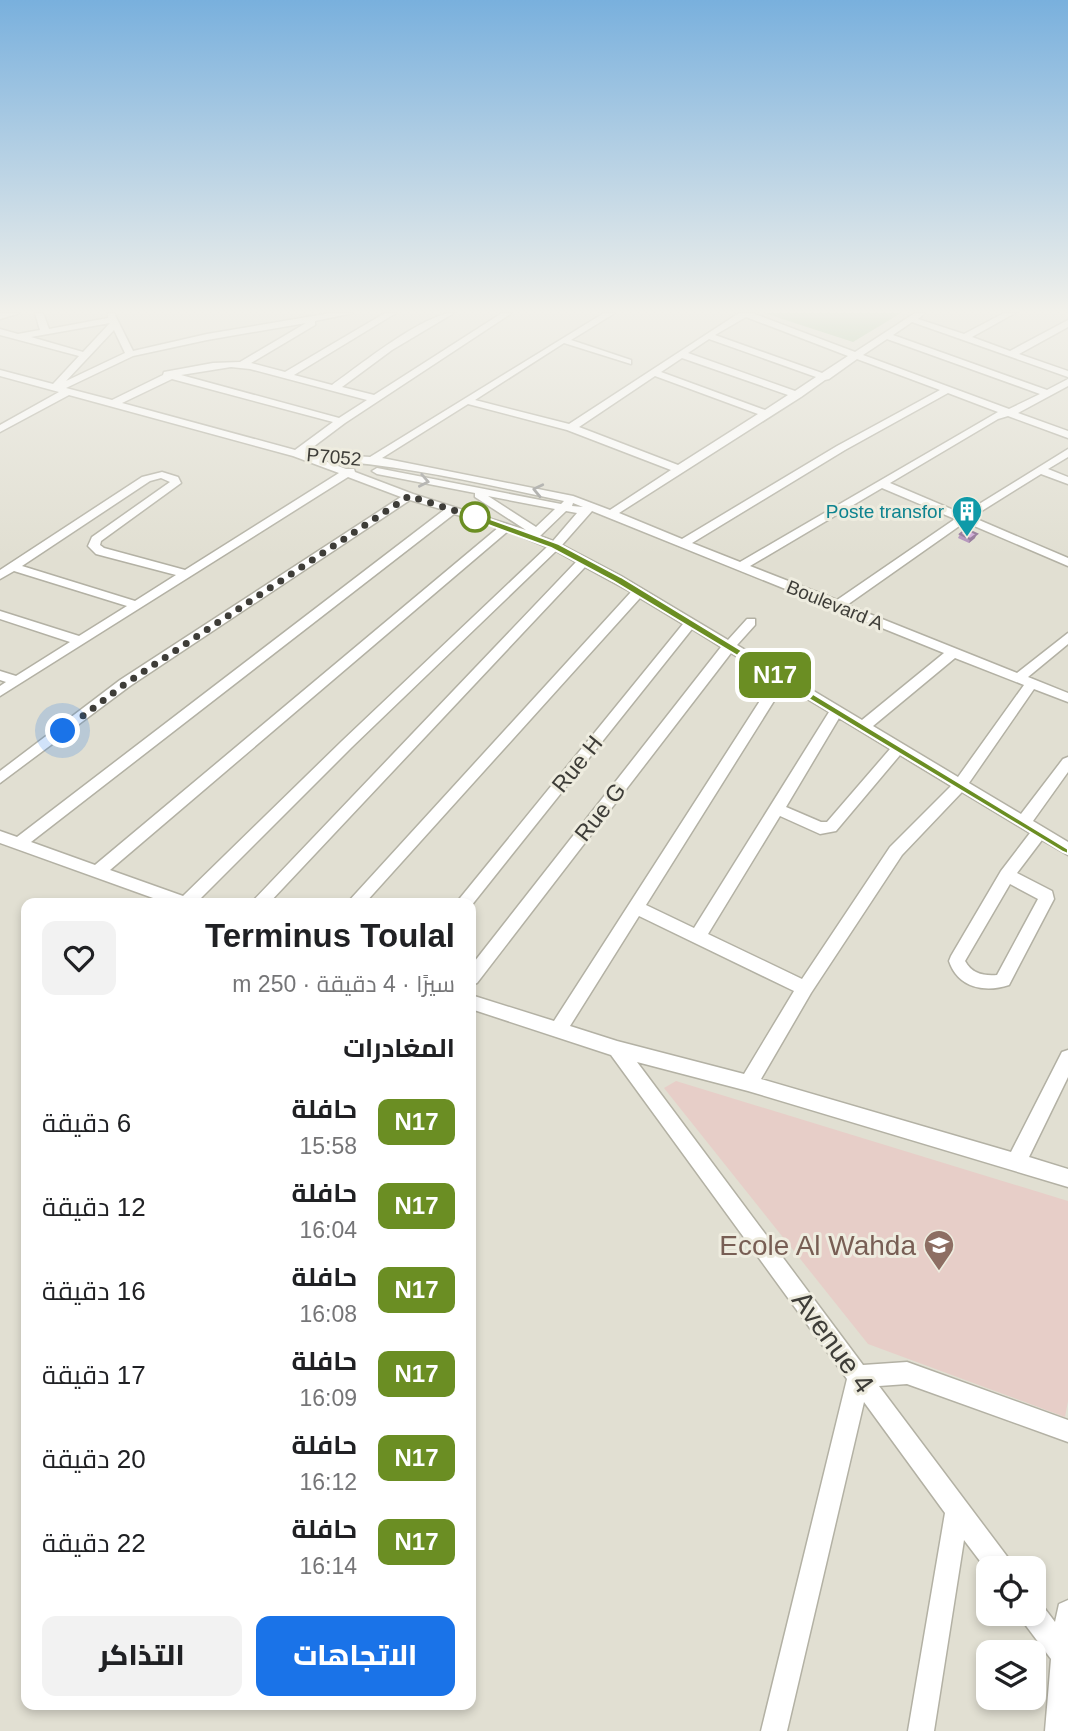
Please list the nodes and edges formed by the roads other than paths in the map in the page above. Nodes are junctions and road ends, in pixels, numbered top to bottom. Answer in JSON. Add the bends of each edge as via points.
{"nodes":[{"id":1,"x":53,"y":394,"type":"edge"},
{"id":2,"x":77,"y":394,"type":"edge"},
{"id":3,"x":131,"y":394,"type":"edge"},
{"id":4,"x":231,"y":394,"type":"edge"},
{"id":5,"x":356,"y":394,"type":"edge"},
{"id":6,"x":384,"y":394,"type":"edge"},
{"id":7,"x":479,"y":394,"type":"edge"},
{"id":8,"x":623,"y":394,"type":"edge"},
{"id":9,"x":711,"y":394,"type":"edge"},
{"id":10,"x":795,"y":394,"type":"edge"},
{"id":11,"x":940,"y":394,"type":"edge"},
{"id":12,"x":961,"y":394,"type":"edge"},
{"id":13,"x":1046,"y":394,"type":"edge"},
{"id":14,"x":798,"y":395,"type":"joint"},
{"id":15,"x":376,"y":399,"type":"junction"},
{"id":16,"x":468,"y":401,"type":"junction"},
{"id":17,"x":113,"y":404,"type":"junction"},
{"id":18,"x":1008,"y":412,"type":"junction"},
{"id":19,"x":767,"y":414,"type":"junction"},
{"id":20,"x":341,"y":421,"type":"junction"},
{"id":21,"x":571,"y":428,"type":"junction"},
{"id":22,"x":0,"y":429,"type":"edge"},
{"id":23,"x":1068,"y":435,"type":"edge"},
{"id":24,"x":1068,"y":452,"type":"edge"},
{"id":25,"x":297,"y":454,"type":"junction"},
{"id":26,"x":372,"y":460,"type":"junction"},
{"id":27,"x":351,"y":470,"type":"junction"},
{"id":28,"x":681,"y":470,"type":"junction"},
{"id":29,"x":1040,"y":470,"type":"junction"},
{"id":30,"x":444,"y":472,"type":"junction"},
{"id":31,"x":1068,"y":481,"type":"edge"},
{"id":32,"x":883,"y":484,"type":"junction"},
{"id":33,"x":469,"y":489,"type":"junction"},
{"id":34,"x":409,"y":496,"type":"junction"},
{"id":35,"x":573,"y":499,"type":"junction"},
{"id":36,"x":563,"y":508,"type":"junction"},
{"id":37,"x":452,"y":510,"type":"junction"},
{"id":38,"x":596,"y":511,"type":"junction"},
{"id":39,"x":962,"y":519,"type":"junction"},
{"id":40,"x":507,"y":526,"type":"junction"},
{"id":41,"x":534,"y":534,"type":"junction"},
{"id":42,"x":681,"y":544,"type":"junction"},
{"id":43,"x":555,"y":546,"type":"junction"},
{"id":44,"x":584,"y":561,"type":"junction"},
{"id":45,"x":1068,"y":562,"type":"edge"},
{"id":46,"x":13,"y":567,"type":"junction"},
{"id":47,"x":740,"y":567,"type":"junction"},
{"id":48,"x":185,"y":574,"type":"junction"},
{"id":49,"x":0,"y":575,"type":"edge"},
{"id":50,"x":638,"y":592,"type":"junction"},
{"id":51,"x":135,"y":605,"type":"junction"},
{"id":52,"x":837,"y":606,"type":"junction"},
{"id":53,"x":0,"y":615,"type":"edge"},
{"id":54,"x":751,"y":622,"type":"dead end"},
{"id":55,"x":690,"y":624,"type":"junction"},
{"id":56,"x":1068,"y":637,"type":"edge"},
{"id":57,"x":80,"y":641,"type":"junction"},
{"id":58,"x":729,"y":646,"type":"junction"},
{"id":59,"x":954,"y":652,"type":"junction"},
{"id":60,"x":0,"y":675,"type":"edge"},
{"id":61,"x":782,"y":679,"type":"junction"},
{"id":62,"x":17,"y":681,"type":"junction"},
{"id":63,"x":1026,"y":681,"type":"junction"},
{"id":64,"x":0,"y":692,"type":"edge"},
{"id":65,"x":1068,"y":698,"type":"edge"},
{"id":66,"x":837,"y":711,"type":"junction"},
{"id":67,"x":862,"y":727,"type":"junction"},
{"id":68,"x":898,"y":748,"type":"junction"},
{"id":69,"x":1068,"y":762,"type":"edge"},
{"id":70,"x":0,"y":778,"type":"edge"},
{"id":71,"x":960,"y":785,"type":"junction"},
{"id":72,"x":775,"y":808,"type":"junction"},
{"id":73,"x":1023,"y":823,"type":"junction"},
{"id":74,"x":1039,"y":833,"type":"junction"},
{"id":75,"x":0,"y":837,"type":"edge"},
{"id":76,"x":18,"y":844,"type":"junction"},
{"id":77,"x":1068,"y":849,"type":"edge"},
{"id":78,"x":96,"y":873,"type":"junction"},
{"id":79,"x":1007,"y":875,"type":"junction"},
{"id":80,"x":171,"y":898,"type":"edge"},
{"id":81,"x":191,"y":898,"type":"edge"},
{"id":82,"x":264,"y":898,"type":"edge"},
{"id":83,"x":360,"y":898,"type":"edge"},
{"id":84,"x":468,"y":898,"type":"edge"},
{"id":85,"x":637,"y":908,"type":"junction"},
{"id":86,"x":698,"y":936,"type":"junction"},
{"id":87,"x":476,"y":972,"type":"edge"},
{"id":88,"x":805,"y":988,"type":"junction"},
{"id":89,"x":476,"y":1004,"type":"edge"},
{"id":90,"x":557,"y":1031,"type":"junction"},
{"id":91,"x":617,"y":1049,"type":"junction"},
{"id":92,"x":1068,"y":1058,"type":"edge"},
{"id":93,"x":748,"y":1083,"type":"junction"},
{"id":94,"x":1016,"y":1163,"type":"junction"},
{"id":95,"x":1068,"y":1178,"type":"edge"},
{"id":96,"x":859,"y":1377,"type":"junction"},
{"id":97,"x":1068,"y":1430,"type":"edge"},
{"id":98,"x":957,"y":1511,"type":"junction"},
{"id":99,"x":991,"y":1556,"type":"edge"},
{"id":100,"x":1068,"y":1613,"type":"edge"},
{"id":101,"x":1042,"y":1626,"type":"edge"},
{"id":102,"x":1066,"y":1658,"type":"edge"},
{"id":103,"x":774,"y":1731,"type":"edge"},
{"id":104,"x":921,"y":1731,"type":"edge"},
{"id":105,"x":1058,"y":1731,"type":"edge"}],
"edges":[{"from":1,"to":22,"type":"street"},
{"from":2,"to":17,"type":"street","name":"P7052"},
{"from":3,"to":17,"type":"street"},
{"from":4,"to":20,"type":"street"},
{"from":5,"to":15,"type":"street"},
{"from":6,"to":15,"type":"street"},
{"from":7,"to":16,"type":"street"},
{"from":8,"to":21,"type":"street"},
{"from":9,"to":19,"type":"street"},
{"from":10,"to":14,"type":"street"},
{"from":11,"to":42,"type":"street"},
{"from":12,"to":18,"type":"street"},
{"from":13,"to":18,"type":"street"},
{"from":14,"to":19,"type":"street"},
{"from":15,"to":20,"type":"street"},
{"from":16,"to":21,"type":"street"},
{"from":16,"to":26,"type":"street"},
{"from":17,"to":25,"type":"street","name":"P7052"},
{"from":18,"to":23,"type":"street"},
{"from":18,"to":32,"type":"street"},
{"from":19,"to":28,"type":"street"},
{"from":20,"to":25,"type":"street"},
{"from":21,"to":28,"type":"street"},
{"from":24,"to":29,"type":"street"},
{"from":25,"to":26,"type":"street","name":"P7052"},
{"from":25,"to":27,"type":"street","name":"P7052"},
{"from":26,"to":27,"type":"street"},
{"from":26,"to":30,"type":"street","name":"Boulevard A"},
{"from":27,"to":33,"type":"street","name":"Boulevard A","one_way":true},
{"from":27,"to":34,"type":"street"},
{"from":27,"to":48,"type":"street"},
{"from":28,"to":38,"type":"street"},
{"from":29,"to":31,"type":"street"},
{"from":29,"to":39,"type":"street"},
{"from":30,"to":33,"type":"street"},
{"from":35,"to":30,"type":"street","name":"Boulevard A","one_way":true},
{"from":32,"to":39,"type":"street"},
{"from":32,"to":47,"type":"street"},
{"from":33,"to":36,"type":"street","name":"Boulevard A"},
{"from":33,"to":41,"type":"street"},
{"from":34,"to":37,"type":"street"},
{"from":34,"to":70,"type":"street","via":[[125,684]]},
{"from":35,"to":36,"type":"street"},
{"from":35,"to":38,"type":"street","name":"Boulevard A"},
{"from":36,"to":38,"type":"street","name":"Boulevard A"},
{"from":36,"to":41,"type":"street"},
{"from":37,"to":40,"type":"street"},
{"from":37,"to":76,"type":"street"},
{"from":38,"to":42,"type":"street","name":"Boulevard A"},
{"from":38,"to":43,"type":"street"},
{"from":39,"to":45,"type":"street"},
{"from":39,"to":52,"type":"street"},
{"from":40,"to":41,"type":"street"},
{"from":40,"to":78,"type":"street"},
{"from":41,"to":43,"type":"street"},
{"from":42,"to":47,"type":"street","name":"Boulevard A"},
{"from":43,"to":44,"type":"street"},
{"from":43,"to":81,"type":"street"},
{"from":44,"to":50,"type":"street"},
{"from":44,"to":82,"type":"street"},
{"from":46,"to":48,"type":"street","via":[[146,479],[162,475],[176,483],[96,539],[94,546]]},
{"from":46,"to":49,"type":"street"},
{"from":46,"to":51,"type":"street"},
{"from":47,"to":52,"type":"street","name":"Boulevard A"},
{"from":48,"to":51,"type":"street"},
{"from":50,"to":55,"type":"street"},
{"from":50,"to":83,"type":"street"},
{"from":51,"to":57,"type":"street"},
{"from":52,"to":59,"type":"street","name":"Boulevard A"},
{"from":53,"to":57,"type":"street"},
{"from":54,"to":58,"type":"street","name":"Rue G"},
{"from":55,"to":58,"type":"street"},
{"from":55,"to":84,"type":"street","name":"Rue H"},
{"from":56,"to":63,"type":"street"},
{"from":57,"to":62,"type":"street"},
{"from":58,"to":61,"type":"street"},
{"from":58,"to":87,"type":"street","name":"Rue G"},
{"from":59,"to":63,"type":"street","name":"Boulevard A"},
{"from":59,"to":67,"type":"street"},
{"from":60,"to":62,"type":"street"},
{"from":61,"to":66,"type":"street"},
{"from":61,"to":85,"type":"street"},
{"from":62,"to":64,"type":"street"},
{"from":63,"to":65,"type":"street","name":"Boulevard A"},
{"from":63,"to":71,"type":"street"},
{"from":66,"to":67,"type":"street"},
{"from":66,"to":72,"type":"street"},
{"from":67,"to":68,"type":"street"},
{"from":68,"to":71,"type":"street"},
{"from":68,"to":72,"type":"street","via":[[831,827],[820,828]]},
{"from":69,"to":73,"type":"street"},
{"from":71,"to":73,"type":"street"},
{"from":71,"to":88,"type":"street","via":[[896,851]]},
{"from":72,"to":86,"type":"street"},
{"from":73,"to":74,"type":"street"},
{"from":74,"to":77,"type":"street"},
{"from":74,"to":79,"type":"street"},
{"from":75,"to":76,"type":"street"},
{"from":76,"to":78,"type":"street"},
{"from":78,"to":80,"type":"street"},
{"from":79,"to":79,"type":"street","via":[[1040,891],[1046,899],[1003,980],[982,983],[962,972],[957,961]]},
{"from":85,"to":86,"type":"street"},
{"from":85,"to":90,"type":"street"},
{"from":86,"to":88,"type":"street"},
{"from":88,"to":93,"type":"street"},
{"from":89,"to":90,"type":"street"},
{"from":90,"to":91,"type":"street"},
{"from":91,"to":93,"type":"street"},
{"from":91,"to":96,"type":"street","name":"Avenue 4"},
{"from":92,"to":94,"type":"street"},
{"from":93,"to":94,"type":"street"},
{"from":94,"to":95,"type":"street"},
{"from":96,"to":97,"type":"street","via":[[907,1373]]},
{"from":96,"to":98,"type":"street","name":"Avenue 4"},
{"from":96,"to":103,"type":"street"},
{"from":98,"to":99,"type":"street","name":"Avenue 4"},
{"from":98,"to":104,"type":"street"},
{"from":100,"to":102,"type":"street"},
{"from":101,"to":102,"type":"street"},
{"from":102,"to":105,"type":"street"}]}
